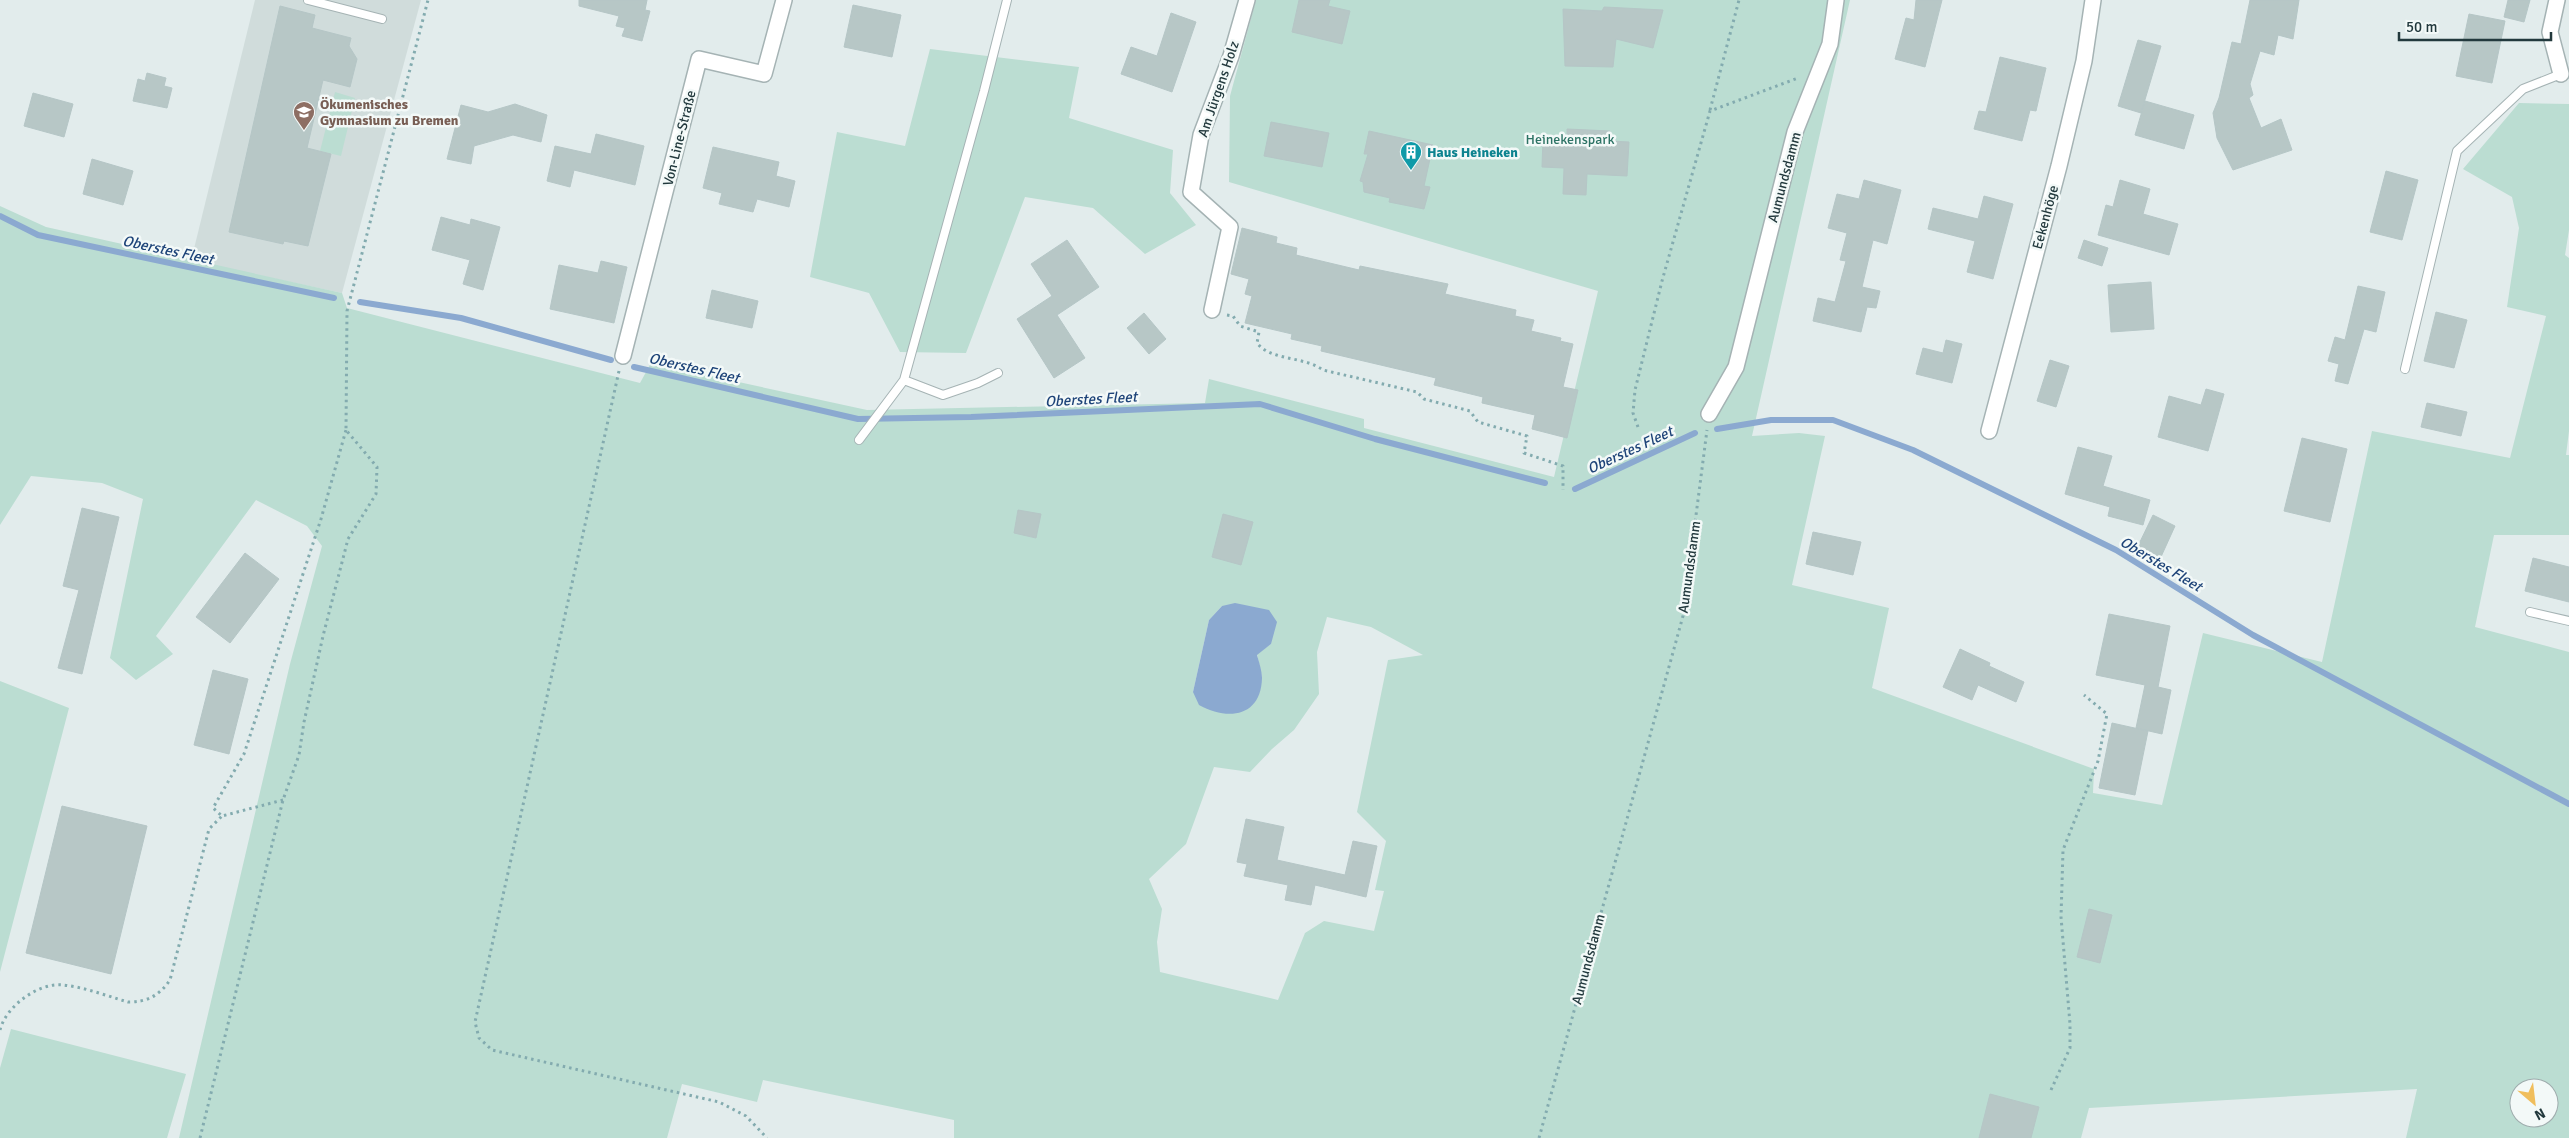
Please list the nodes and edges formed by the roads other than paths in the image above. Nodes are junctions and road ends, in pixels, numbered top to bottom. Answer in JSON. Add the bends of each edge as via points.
{"nodes":[{"id":1,"x":308,"y":0,"type":"edge"},
{"id":2,"x":784,"y":0,"type":"edge"},
{"id":3,"x":1007,"y":0,"type":"edge"},
{"id":4,"x":1247,"y":0,"type":"edge"},
{"id":5,"x":1836,"y":0,"type":"edge"},
{"id":6,"x":2093,"y":0,"type":"edge"},
{"id":7,"x":2557,"y":0,"type":"edge"},
{"id":8,"x":382,"y":19,"type":"dead end"},
{"id":9,"x":2561,"y":74,"type":"joint"},
{"id":10,"x":1212,"y":310,"type":"road end"},
{"id":11,"x":623,"y":356,"type":"road end"},
{"id":12,"x":2405,"y":369,"type":"dead end"},
{"id":13,"x":998,"y":373,"type":"dead end"},
{"id":14,"x":904,"y":380,"type":"junction"},
{"id":15,"x":1709,"y":414,"type":"road end"},
{"id":16,"x":1989,"y":431,"type":"dead end"},
{"id":17,"x":859,"y":440,"type":"dead end"},
{"id":18,"x":2530,"y":612,"type":"dead end"},
{"id":19,"x":2569,"y":621,"type":"edge"}],
"edges":[{"from":1,"to":8,"type":"lane"},
{"from":2,"to":11,"type":"street","name":"Von-Line-Straße","via":[[764,74],[699,59]]},
{"from":3,"to":14,"type":"lane"},
{"from":4,"to":10,"type":"street","name":"Am Jürgens Holz","via":[[1231,56],[1201,135],[1192,192],[1230,227]]},
{"from":5,"to":15,"type":"street","name":"Aumundsdamm","via":[[1830,44],[1795,132],[1736,367]]},
{"from":6,"to":16,"type":"street","name":"Eekenhöge","via":[[2084,61]]},
{"from":7,"to":9,"type":"street","via":[[2550,32]]},
{"from":9,"to":12,"type":"lane","via":[[2524,89],[2457,151]]},
{"from":13,"to":14,"type":"lane","via":[[943,395]]},
{"from":14,"to":17,"type":"lane"},
{"from":18,"to":19,"type":"lane"}]}
